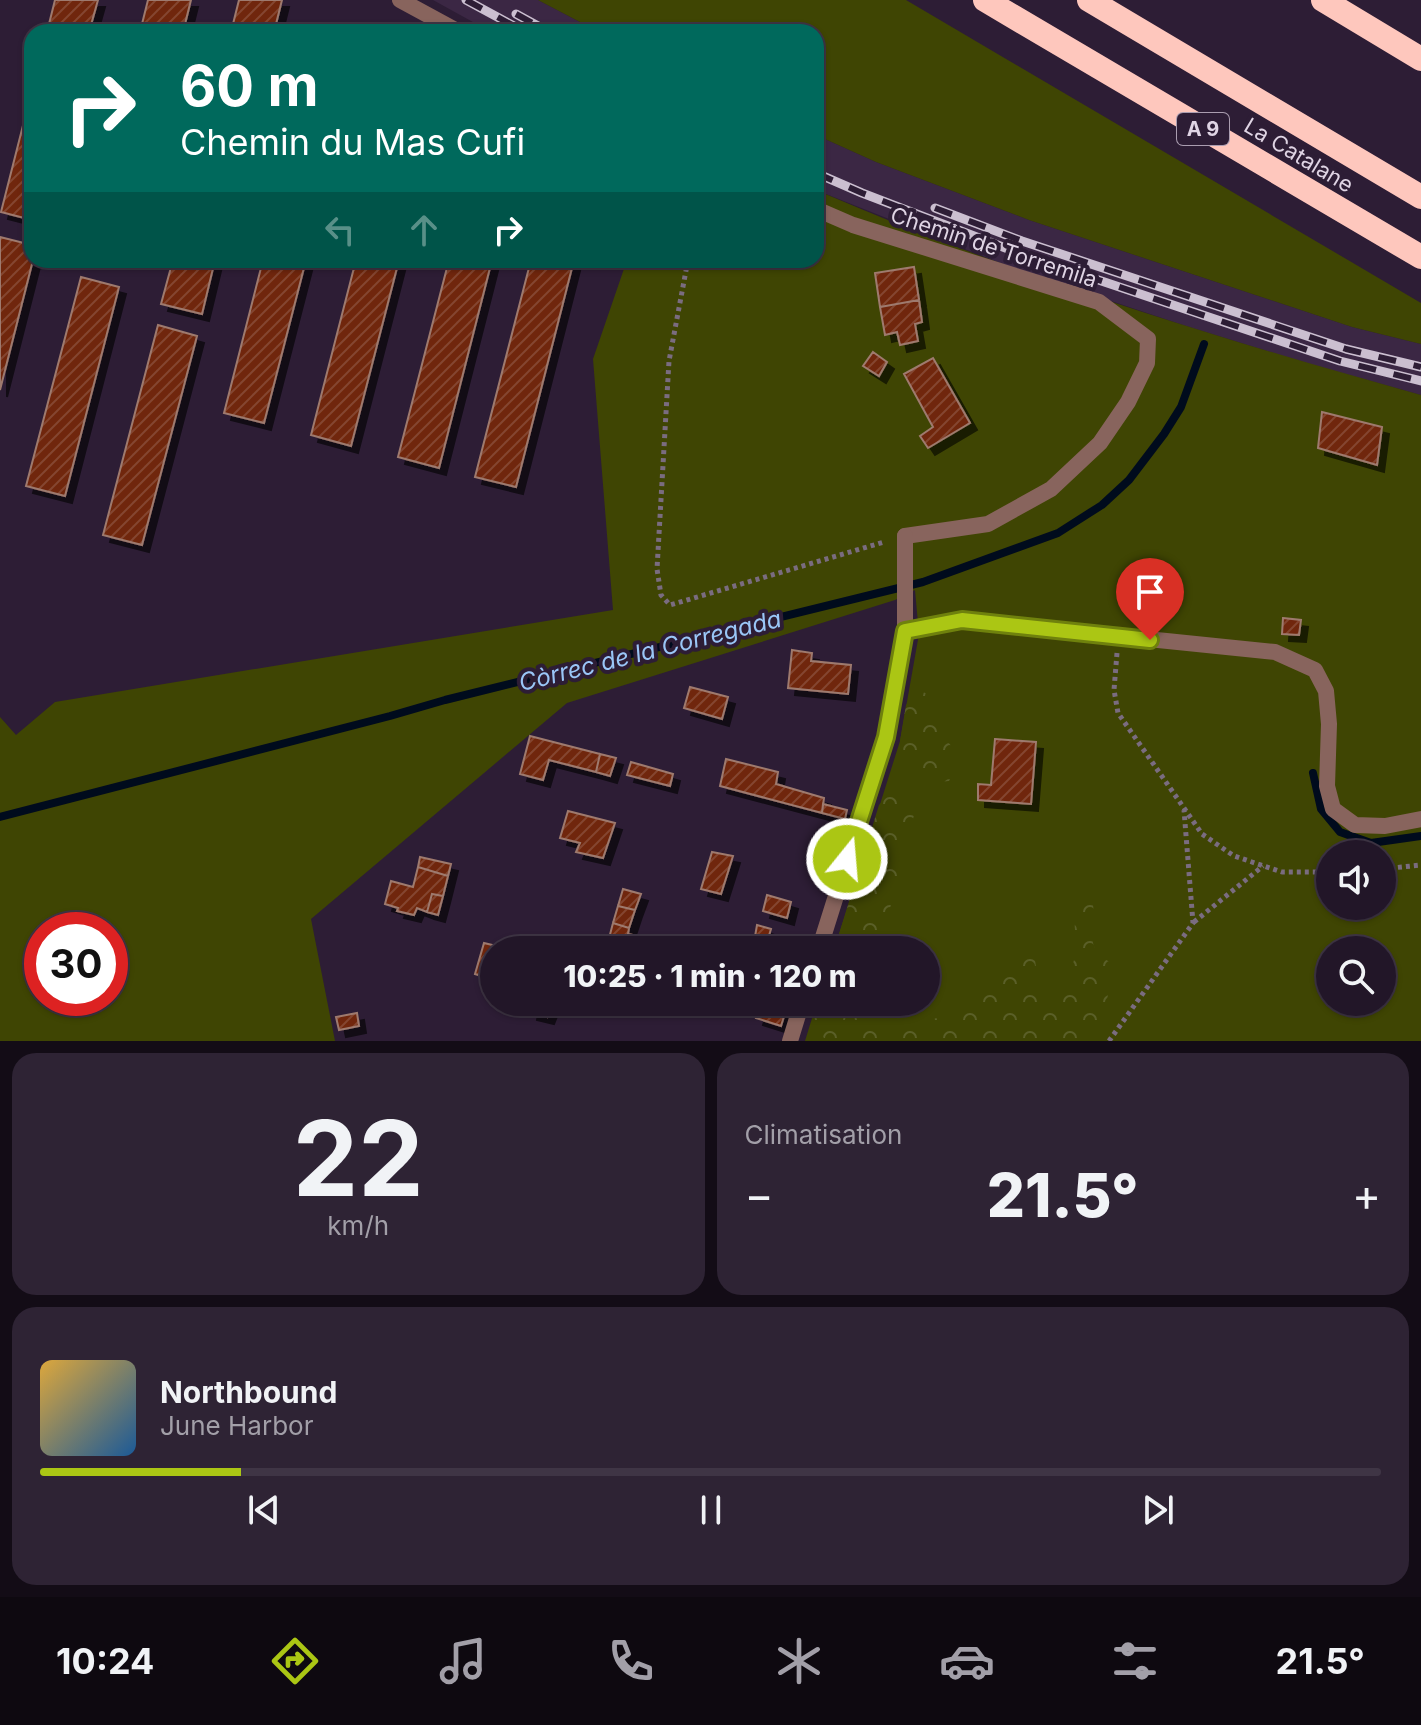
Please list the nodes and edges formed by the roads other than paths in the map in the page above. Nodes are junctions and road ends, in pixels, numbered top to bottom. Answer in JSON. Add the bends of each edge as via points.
{"nodes":[{"id":1,"x":400,"y":0,"type":"edge"},
{"id":2,"x":985,"y":0,"type":"edge"},
{"id":3,"x":1089,"y":0,"type":"edge"},
{"id":4,"x":1323,"y":0,"type":"edge"},
{"id":5,"x":444,"y":24,"type":"edge"},
{"id":6,"x":1421,"y":59,"type":"edge"},
{"id":7,"x":1421,"y":197,"type":"edge"},
{"id":8,"x":824,"y":212,"type":"edge"},
{"id":9,"x":1421,"y":257,"type":"edge"},
{"id":10,"x":905,"y":631,"type":"junction"},
{"id":11,"x":1421,"y":819,"type":"edge"},
{"id":12,"x":823,"y":936,"type":"edge"},
{"id":13,"x":798,"y":1016,"type":"edge"},
{"id":14,"x":790,"y":1041,"type":"edge"}],
"edges":[{"from":1,"to":5,"type":"street"},
{"from":2,"to":9,"type":"highway","name":"La Catalane","number":"A 9"},
{"from":3,"to":7,"type":"highway","name":"La Catalane","number":"A 9"},
{"from":4,"to":6,"type":"highway"},
{"from":8,"to":10,"type":"street","name":"Chemin de Torremila","via":[[1099,302],[1148,339],[1147,363],[1128,402],[1100,443],[1051,489],[988,524],[905,536]]},
{"from":10,"to":11,"type":"street","via":[[962,620],[1275,652],[1315,670],[1326,691],[1327,786],[1333,809],[1355,825]]},
{"from":10,"to":12,"type":"street","via":[[886,737]]},
{"from":13,"to":14,"type":"street"}]}
